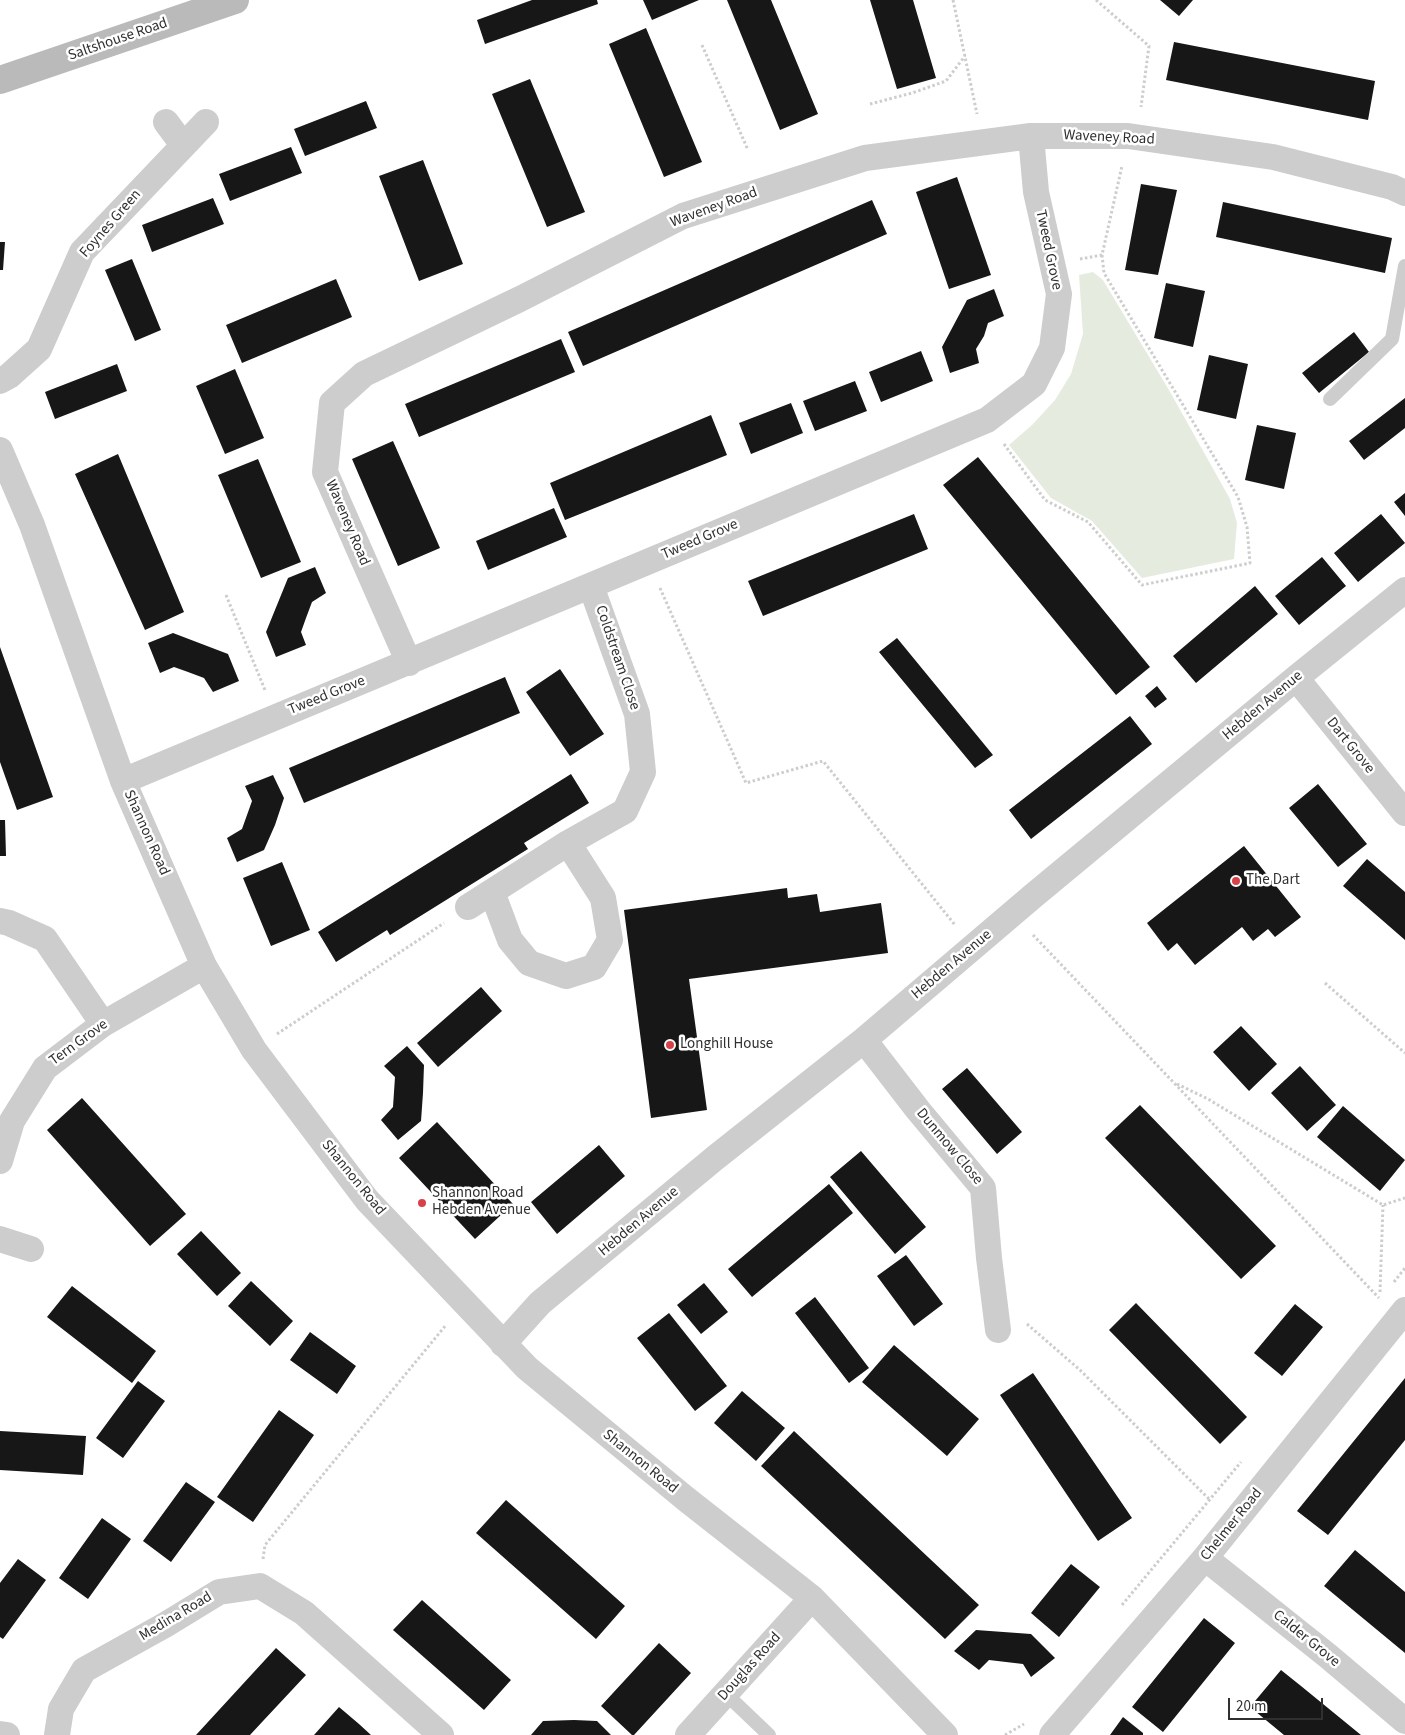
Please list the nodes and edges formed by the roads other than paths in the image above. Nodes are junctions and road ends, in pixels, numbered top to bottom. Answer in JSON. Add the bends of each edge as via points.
{"nodes":[{"id":1,"x":235,"y":0,"type":"edge"},
{"id":2,"x":188,"y":7,"type":"edge"},
{"id":3,"x":0,"y":80,"type":"edge"},
{"id":4,"x":166,"y":122,"type":"dead end"},
{"id":5,"x":206,"y":122,"type":"dead end"},
{"id":6,"x":1031,"y":136,"type":"junction"},
{"id":7,"x":183,"y":145,"type":"junction"},
{"id":8,"x":1405,"y":193,"type":"edge"},
{"id":9,"x":1405,"y":266,"type":"edge"},
{"id":10,"x":0,"y":381,"type":"edge"},
{"id":11,"x":1330,"y":400,"type":"dead end"},
{"id":12,"x":0,"y":450,"type":"edge"},
{"id":13,"x":591,"y":586,"type":"junction"},
{"id":14,"x":1405,"y":590,"type":"edge"},
{"id":15,"x":408,"y":663,"type":"junction"},
{"id":16,"x":1296,"y":678,"type":"junction"},
{"id":17,"x":123,"y":781,"type":"junction"},
{"id":18,"x":1405,"y":814,"type":"edge"},
{"id":19,"x":568,"y":843,"type":"junction"},
{"id":20,"x":492,"y":892,"type":"junction"},
{"id":21,"x":468,"y":907,"type":"road end"},
{"id":22,"x":0,"y":921,"type":"edge"},
{"id":23,"x":204,"y":966,"type":"junction"},
{"id":24,"x":103,"y":1024,"type":"junction"},
{"id":25,"x":864,"y":1040,"type":"junction"},
{"id":26,"x":0,"y":1162,"type":"edge"},
{"id":27,"x":0,"y":1239,"type":"edge"},
{"id":28,"x":30,"y":1249,"type":"dead end"},
{"id":29,"x":1405,"y":1310,"type":"edge"},
{"id":30,"x":998,"y":1330,"type":"dead end"},
{"id":31,"x":503,"y":1344,"type":"junction"},
{"id":32,"x":1205,"y":1558,"type":"junction"},
{"id":33,"x":812,"y":1598,"type":"junction"},
{"id":34,"x":726,"y":1694,"type":"junction"},
{"id":35,"x":1405,"y":1721,"type":"edge"},
{"id":36,"x":0,"y":1734,"type":"edge"},
{"id":37,"x":7,"y":1735,"type":"edge"},
{"id":38,"x":57,"y":1735,"type":"edge"},
{"id":39,"x":441,"y":1735,"type":"edge"},
{"id":40,"x":688,"y":1735,"type":"edge"},
{"id":41,"x":769,"y":1735,"type":"edge"},
{"id":42,"x":945,"y":1735,"type":"edge"},
{"id":43,"x":1052,"y":1735,"type":"edge"}],
"edges":[{"from":1,"to":2,"type":"main road","name":"Saltshouse Road"},
{"from":2,"to":3,"type":"main road","name":"Saltshouse Road"},
{"from":4,"to":7,"type":"street"},
{"from":5,"to":7,"type":"street","name":"Foynes Green"},
{"from":6,"to":8,"type":"street","name":"Waveney Road","via":[[1128,136],[1273,157]]},
{"from":6,"to":13,"type":"street","name":"Tweed Grove","via":[[1036,192],[1059,294],[1052,348],[1034,384],[988,420]]},
{"from":6,"to":15,"type":"street","name":"Waveney Road","via":[[865,158],[684,216],[364,374],[332,403],[326,472]]},
{"from":7,"to":10,"type":"street","name":"Foynes Green","via":[[82,252],[39,350]]},
{"from":9,"to":11,"type":"lane","via":[[1392,339]]},
{"from":12,"to":17,"type":"street","name":"Shannon Road","via":[[32,525]]},
{"from":13,"to":15,"type":"street","name":"Tweed Grove"},
{"from":13,"to":19,"type":"street","name":"Coldstream Close","via":[[637,714],[643,772],[625,811]]},
{"from":14,"to":16,"type":"street","name":"Hebden Avenue"},
{"from":15,"to":17,"type":"street","name":"Tweed Grove"},
{"from":16,"to":18,"type":"street","name":"Dart Grove"},
{"from":16,"to":25,"type":"street","name":"Hebden Avenue"},
{"from":17,"to":23,"type":"street","name":"Shannon Road"},
{"from":19,"to":20,"type":"street","name":"Coldstream Close"},
{"from":19,"to":20,"type":"street","via":[[603,898],[610,940],[594,967],[566,976],[529,963],[510,940]]},
{"from":20,"to":21,"type":"street","name":"Coldstream Close"},
{"from":22,"to":24,"type":"street","via":[[45,939]]},
{"from":23,"to":24,"type":"street","name":"Tern Grove"},
{"from":23,"to":31,"type":"street","name":"Shannon Road","via":[[254,1050],[367,1200]]},
{"from":24,"to":26,"type":"street","name":"Tern Grove","via":[[45,1068],[12,1121]]},
{"from":25,"to":30,"type":"street","name":"Dunmow Close","via":[[983,1188]]},
{"from":25,"to":31,"type":"street","name":"Hebden Avenue","via":[[714,1158],[540,1303]]},
{"from":27,"to":28,"type":"street"},
{"from":29,"to":32,"type":"street","name":"Chelmer Road"},
{"from":31,"to":33,"type":"street","name":"Shannon Road","via":[[527,1368],[671,1487]]},
{"from":32,"to":35,"type":"street","name":"Calder Grove"},
{"from":32,"to":43,"type":"street","name":"Chelmer Road"},
{"from":33,"to":34,"type":"street","name":"Douglas Road"},
{"from":33,"to":42,"type":"street","name":"Shannon Road"},
{"from":34,"to":40,"type":"street","name":"Douglas Road"},
{"from":34,"to":41,"type":"lane"},
{"from":36,"to":37,"type":"street"},
{"from":38,"to":39,"type":"street","name":"Medina Road","via":[[61,1709],[84,1670],[219,1592],[260,1586],[304,1613]]}]}
